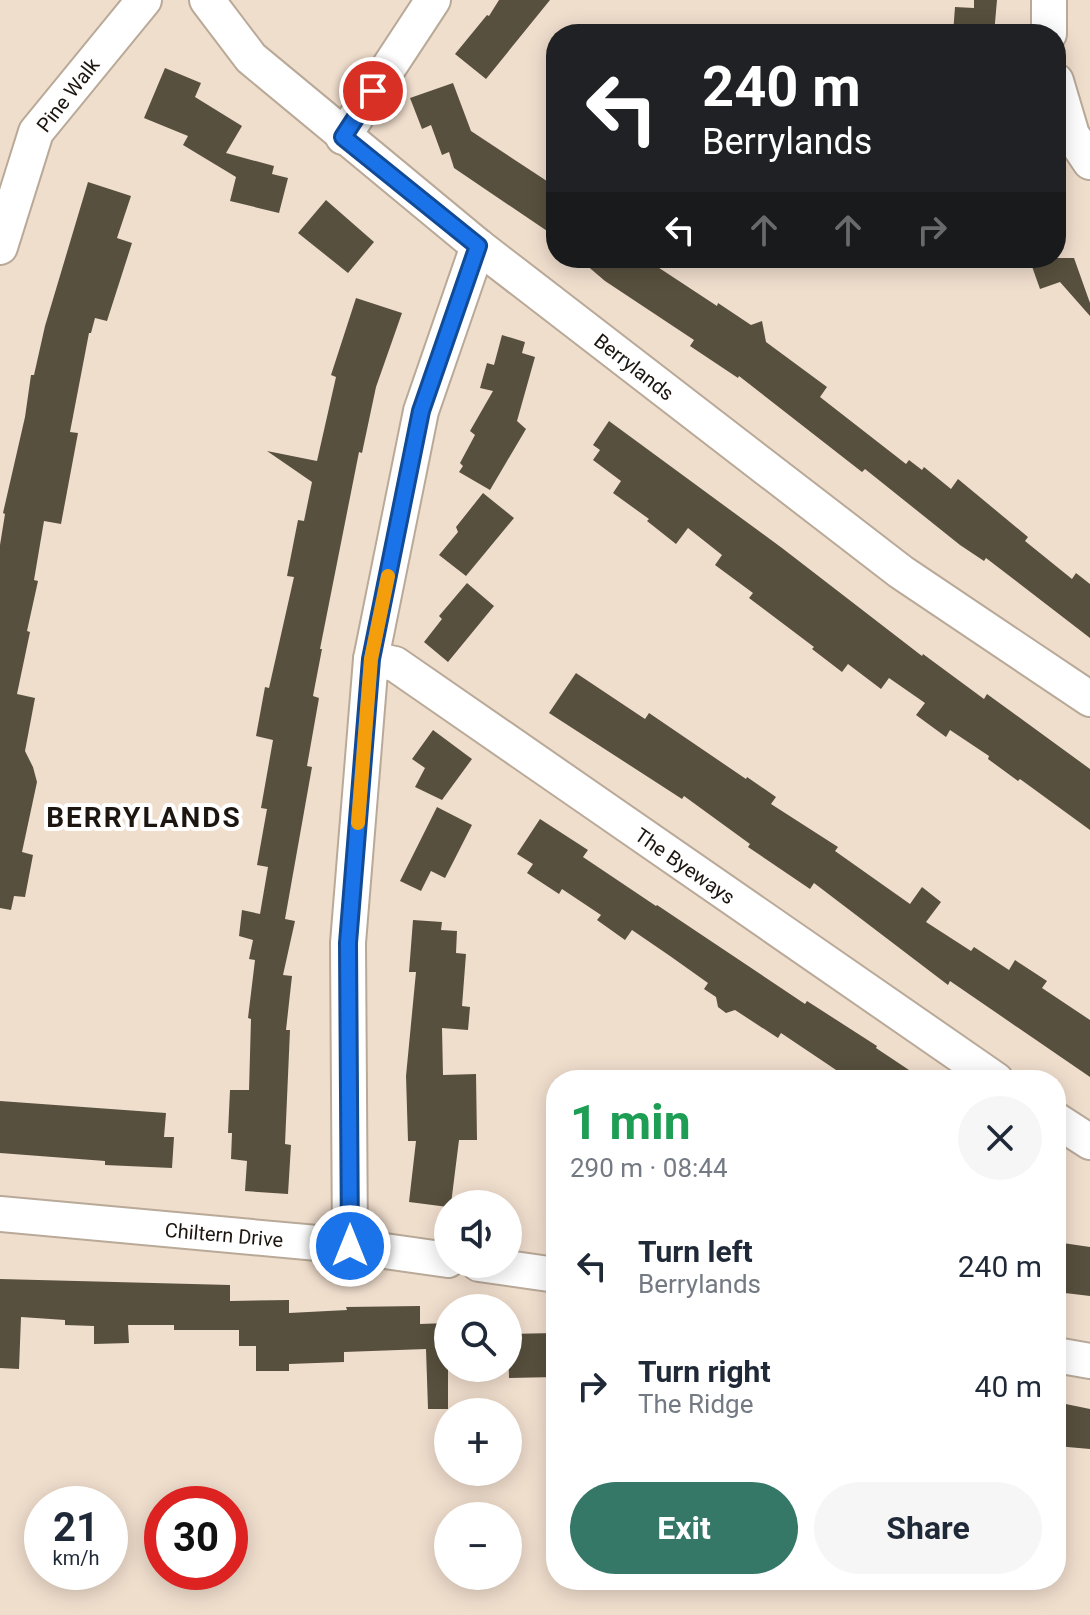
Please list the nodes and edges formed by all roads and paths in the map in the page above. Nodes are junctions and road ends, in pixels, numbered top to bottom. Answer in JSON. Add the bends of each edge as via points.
{"nodes":[{"id":1,"x":144,"y":0,"type":"edge"},
{"id":2,"x":207,"y":0,"type":"edge"},
{"id":3,"x":433,"y":0,"type":"edge"},
{"id":4,"x":1049,"y":0,"type":"edge"},
{"id":5,"x":1049,"y":24,"type":"edge"},
{"id":6,"x":1066,"y":115,"type":"edge"},
{"id":7,"x":343,"y":137,"type":"junction"},
{"id":8,"x":1090,"y":162,"type":"edge"},
{"id":9,"x":478,"y":246,"type":"junction"},
{"id":10,"x":0,"y":247,"type":"edge"},
{"id":11,"x":371,"y":659,"type":"junction"},
{"id":12,"x":1090,"y":699,"type":"edge"},
{"id":13,"x":982,"y":1070,"type":"edge"},
{"id":14,"x":1066,"y":1126,"type":"edge"},
{"id":15,"x":1090,"y":1142,"type":"edge"},
{"id":16,"x":0,"y":1214,"type":"edge"},
{"id":17,"x":350,"y":1246,"type":"junction"},
{"id":18,"x":434,"y":1258,"type":"edge"},
{"id":19,"x":522,"y":1270,"type":"edge"},
{"id":20,"x":546,"y":1274,"type":"edge"},
{"id":21,"x":1066,"y":1357,"type":"edge"},
{"id":22,"x":1090,"y":1361,"type":"edge"}],
"edges":[{"from":1,"to":10,"type":"street","name":"Pine Walk","via":[[36,132]]},
{"from":2,"to":7,"type":"street","name":"Berrylands","via":[[251,58]]},
{"from":3,"to":7,"type":"street"},
{"from":4,"to":5,"type":"street"},
{"from":6,"to":8,"type":"street"},
{"from":7,"to":9,"type":"street","name":"Berrylands"},
{"from":9,"to":11,"type":"street","via":[[421,411]]},
{"from":9,"to":12,"type":"street","name":"Berrylands","via":[[901,572]]},
{"from":11,"to":13,"type":"street","name":"The Byeways","via":[[395,664]]},
{"from":11,"to":17,"type":"street","via":[[348,943]]},
{"from":14,"to":15,"type":"street"},
{"from":16,"to":17,"type":"street","name":"Chiltern Drive"},
{"from":17,"to":18,"type":"street","name":"Chiltern Drive"},
{"from":19,"to":20,"type":"street"},
{"from":21,"to":22,"type":"street"}]}
